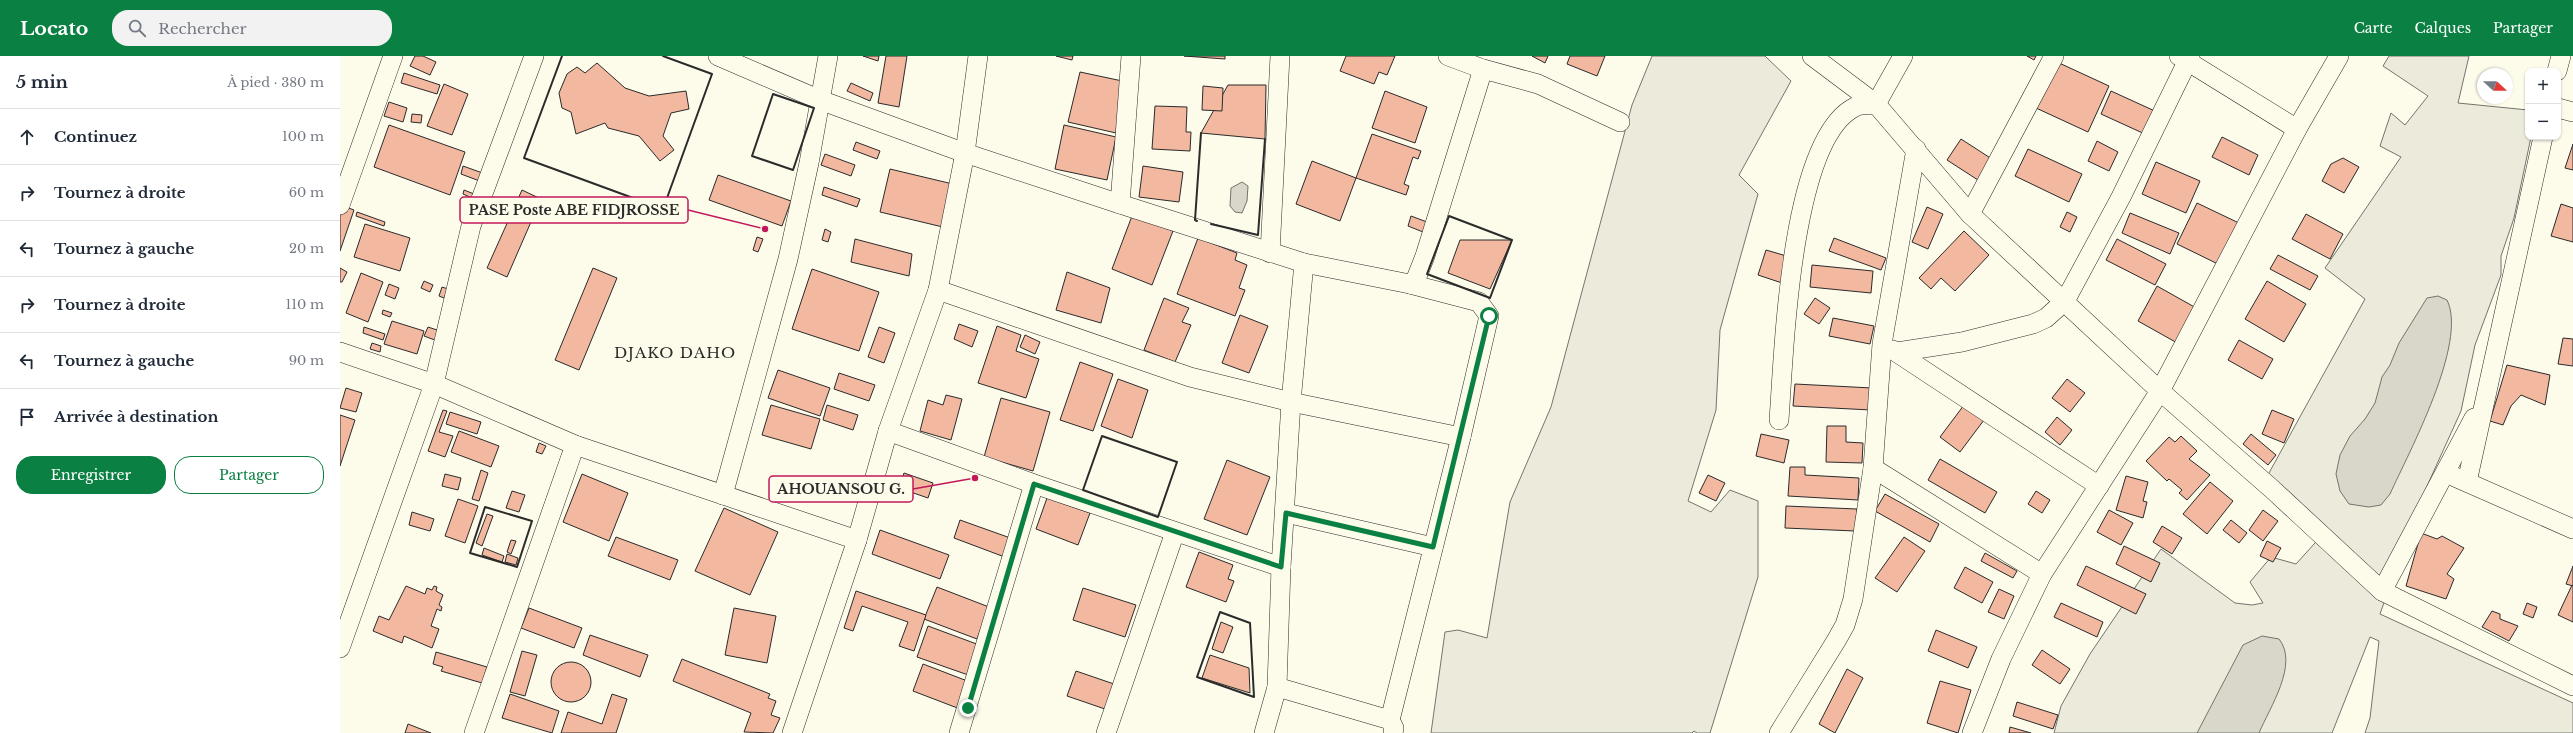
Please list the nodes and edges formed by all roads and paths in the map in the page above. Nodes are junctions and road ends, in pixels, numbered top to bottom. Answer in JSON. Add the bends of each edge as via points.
{"nodes":[{"id":1,"x":393,"y":56,"type":"edge"},
{"id":2,"x":534,"y":56,"type":"edge"},
{"id":3,"x":718,"y":56,"type":"edge"},
{"id":4,"x":828,"y":56,"type":"edge"},
{"id":5,"x":978,"y":56,"type":"edge"},
{"id":6,"x":1131,"y":56,"type":"edge"},
{"id":7,"x":1280,"y":56,"type":"edge"},
{"id":8,"x":1448,"y":56,"type":"edge"},
{"id":9,"x":1812,"y":56,"type":"edge"},
{"id":10,"x":1903,"y":56,"type":"edge"},
{"id":11,"x":2054,"y":56,"type":"edge"},
{"id":12,"x":2339,"y":56,"type":"edge"},
{"id":13,"x":2561,"y":56,"type":"edge"},
{"id":14,"x":2186,"y":58,"type":"edge"},
{"id":15,"x":2558,"y":68,"type":"edge"},
{"id":16,"x":1483,"y":69,"type":"junction"},
{"id":17,"x":820,"y":100,"type":"junction"},
{"id":18,"x":1876,"y":104,"type":"junction"},
{"id":19,"x":2561,"y":109,"type":"edge"},
{"id":20,"x":2573,"y":112,"type":"edge"},
{"id":21,"x":1620,"y":122,"type":"dead end"},
{"id":22,"x":2297,"y":129,"type":"junction"},
{"id":23,"x":2542,"y":140,"type":"edge"},
{"id":24,"x":1916,"y":149,"type":"junction"},
{"id":25,"x":965,"y":153,"type":"junction"},
{"id":26,"x":1120,"y":204,"type":"junction"},
{"id":27,"x":340,"y":205,"type":"edge"},
{"id":28,"x":1970,"y":214,"type":"junction"},
{"id":29,"x":1270,"y":253,"type":"junction"},
{"id":30,"x":1304,"y":263,"type":"junction"},
{"id":31,"x":1410,"y":284,"type":"junction"},
{"id":32,"x":938,"y":290,"type":"junction"},
{"id":33,"x":2065,"y":301,"type":"junction"},
{"id":34,"x":1890,"y":348,"type":"junction"},
{"id":35,"x":340,"y":352,"type":"edge"},
{"id":36,"x":434,"y":384,"type":"junction"},
{"id":37,"x":2160,"y":391,"type":"junction"},
{"id":38,"x":2485,"y":398,"type":"junction"},
{"id":39,"x":1291,"y":402,"type":"junction"},
{"id":40,"x":1779,"y":420,"type":"dead end"},
{"id":41,"x":888,"y":431,"type":"junction"},
{"id":42,"x":1462,"y":437,"type":"junction"},
{"id":43,"x":575,"y":445,"type":"junction"},
{"id":44,"x":1873,"y":468,"type":"junction"},
{"id":45,"x":2445,"y":473,"type":"junction"},
{"id":46,"x":2466,"y":482,"type":"junction"},
{"id":47,"x":1034,"y":484,"type":"junction"},
{"id":48,"x":2099,"y":486,"type":"junction"},
{"id":49,"x":724,"y":495,"type":"junction"},
{"id":50,"x":1286,"y":513,"type":"junction"},
{"id":51,"x":2573,"y":529,"type":"edge"},
{"id":52,"x":1175,"y":532,"type":"junction"},
{"id":53,"x":857,"y":540,"type":"junction"},
{"id":54,"x":1433,"y":547,"type":"junction"},
{"id":55,"x":1281,"y":567,"type":"junction"},
{"id":56,"x":2042,"y":574,"type":"junction"},
{"id":57,"x":2382,"y":591,"type":"junction"},
{"id":58,"x":340,"y":648,"type":"edge"},
{"id":59,"x":2573,"y":686,"type":"edge"},
{"id":60,"x":1277,"y":687,"type":"junction"},
{"id":61,"x":1392,"y":726,"type":"edge"},
{"id":62,"x":474,"y":733,"type":"edge"},
{"id":63,"x":792,"y":733,"type":"edge"},
{"id":64,"x":959,"y":733,"type":"edge"},
{"id":65,"x":1106,"y":733,"type":"edge"},
{"id":66,"x":1264,"y":733,"type":"edge"},
{"id":67,"x":1779,"y":733,"type":"edge"},
{"id":68,"x":1972,"y":733,"type":"edge"}],
"edges":[{"from":1,"to":27,"type":"street"},
{"from":2,"to":36,"type":"street","via":[[470,226]]},
{"from":3,"to":17,"type":"street"},
{"from":4,"to":17,"type":"street"},
{"from":5,"to":25,"type":"street"},
{"from":6,"to":26,"type":"street"},
{"from":7,"to":29,"type":"street"},
{"from":8,"to":16,"type":"street"},
{"from":9,"to":18,"type":"street"},
{"from":10,"to":18,"type":"street"},
{"from":11,"to":28,"type":"street"},
{"from":12,"to":22,"type":"street"},
{"from":13,"to":15,"type":"street"},
{"from":14,"to":22,"type":"street"},
{"from":14,"to":33,"type":"street","via":[[2121,197]]},
{"from":16,"to":21,"type":"street","via":[[1538,84]]},
{"from":16,"to":31,"type":"street","via":[[1425,256],[1416,279]]},
{"from":17,"to":25,"type":"street"},
{"from":17,"to":49,"type":"street","via":[[788,259]]},
{"from":18,"to":24,"type":"street"},
{"from":18,"to":40,"type":"street","via":[[1856,106],[1838,120],[1823,141],[1811,172],[1804,196],[1788,304]]},
{"from":19,"to":20,"type":"street"},
{"from":22,"to":37,"type":"street"},
{"from":23,"to":38,"type":"street"},
{"from":24,"to":28,"type":"street"},
{"from":24,"to":34,"type":"street"},
{"from":25,"to":26,"type":"street"},
{"from":25,"to":32,"type":"street"},
{"from":26,"to":29,"type":"street"},
{"from":28,"to":33,"type":"street"},
{"from":29,"to":30,"type":"street"},
{"from":30,"to":31,"type":"street"},
{"from":30,"to":39,"type":"street"},
{"from":31,"to":42,"type":"street","via":[[1479,302],[1489,316]]},
{"from":32,"to":39,"type":"street","via":[[1190,377]]},
{"from":32,"to":41,"type":"street"},
{"from":33,"to":34,"type":"street","via":[[2046,318],[2033,324],[1962,342]]},
{"from":33,"to":37,"type":"street"},
{"from":34,"to":44,"type":"street"},
{"from":34,"to":48,"type":"street"},
{"from":35,"to":36,"type":"street"},
{"from":36,"to":43,"type":"street"},
{"from":36,"to":58,"type":"street"},
{"from":37,"to":48,"type":"street"},
{"from":37,"to":57,"type":"street","via":[[2272,489]]},
{"from":38,"to":45,"type":"street"},
{"from":38,"to":46,"type":"street"},
{"from":39,"to":42,"type":"street"},
{"from":39,"to":50,"type":"street"},
{"from":41,"to":47,"type":"street"},
{"from":41,"to":53,"type":"street"},
{"from":42,"to":54,"type":"street"},
{"from":43,"to":49,"type":"street"},
{"from":43,"to":62,"type":"street"},
{"from":44,"to":56,"type":"street"},
{"from":44,"to":67,"type":"street","via":[[1853,599],[1845,625]]},
{"from":45,"to":46,"type":"street"},
{"from":45,"to":57,"type":"street"},
{"from":46,"to":51,"type":"street"},
{"from":47,"to":52,"type":"street"},
{"from":47,"to":64,"type":"street"},
{"from":48,"to":56,"type":"street"},
{"from":49,"to":53,"type":"street"},
{"from":50,"to":54,"type":"street"},
{"from":50,"to":55,"type":"street"},
{"from":52,"to":55,"type":"street"},
{"from":52,"to":65,"type":"street"},
{"from":53,"to":63,"type":"street"},
{"from":54,"to":61,"type":"street"},
{"from":55,"to":60,"type":"street"},
{"from":56,"to":68,"type":"street","via":[[2001,659]]},
{"from":57,"to":59,"type":"street"},
{"from":60,"to":61,"type":"street"},
{"from":60,"to":66,"type":"street"}]}
